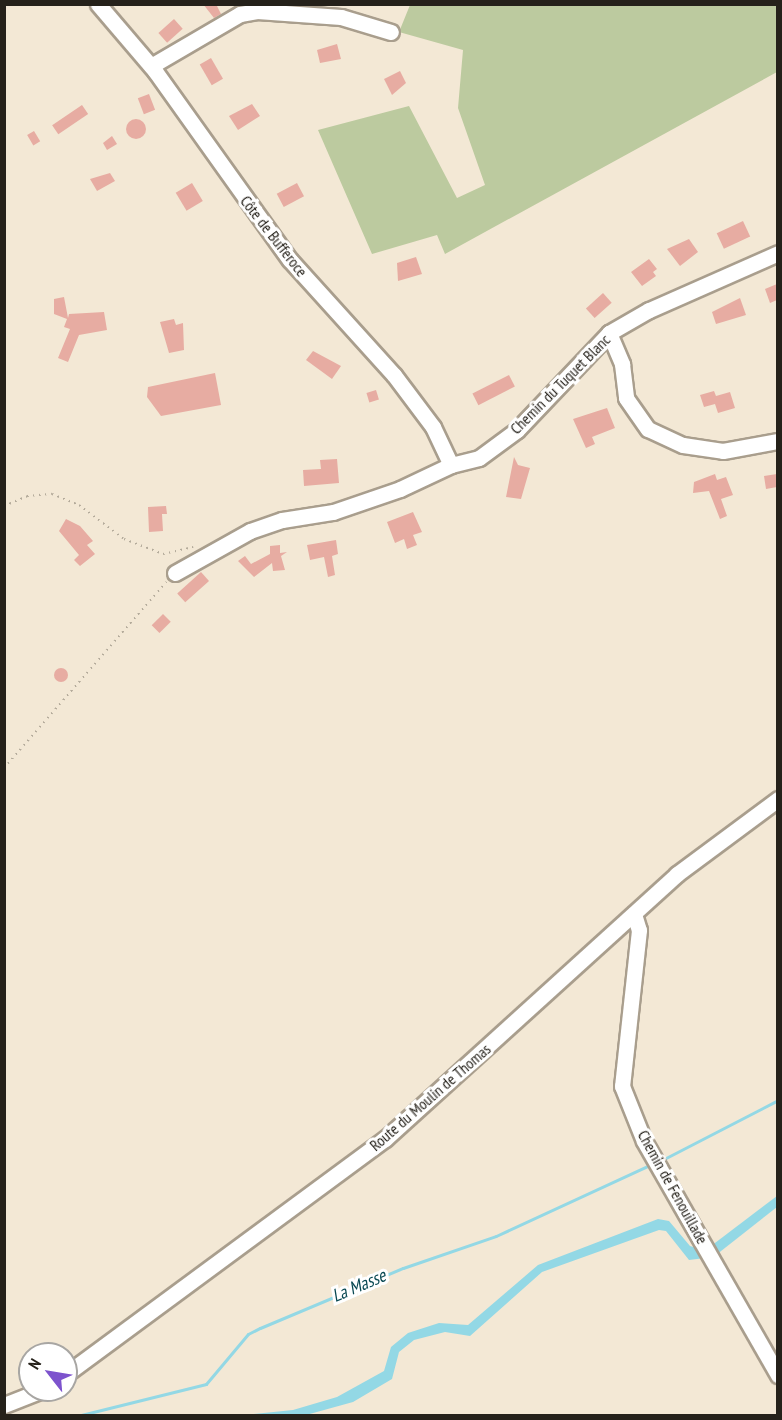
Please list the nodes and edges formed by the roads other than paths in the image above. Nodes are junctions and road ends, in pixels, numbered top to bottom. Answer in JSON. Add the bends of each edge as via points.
{"nodes":[{"id":1,"x":98,"y":4,"type":"edge"},
{"id":2,"x":391,"y":32,"type":"dead end"},
{"id":3,"x":151,"y":66,"type":"junction"},
{"id":4,"x":777,"y":253,"type":"edge"},
{"id":5,"x":609,"y":333,"type":"junction"},
{"id":6,"x":777,"y":441,"type":"edge"},
{"id":7,"x":451,"y":465,"type":"junction"},
{"id":8,"x":175,"y":573,"type":"road end"},
{"id":9,"x":777,"y":800,"type":"edge"},
{"id":10,"x":634,"y":914,"type":"junction"},
{"id":11,"x":78,"y":1365,"type":"edge"},
{"id":12,"x":777,"y":1375,"type":"edge"},
{"id":13,"x":18,"y":1399,"type":"edge"},
{"id":14,"x":4,"y":1405,"type":"edge"}],
"edges":[{"from":1,"to":3,"type":"street","name":"Côte de Bufferoce"},
{"from":2,"to":3,"type":"street","via":[[341,17],[257,11],[240,15]]},
{"from":3,"to":7,"type":"street","name":"Côte de Bufferoce","via":[[290,260],[394,375],[433,427]]},
{"from":4,"to":5,"type":"street","name":"Chemin du Tuquet Blanc","via":[[649,310]]},
{"from":5,"to":6,"type":"street","via":[[622,364],[626,398],[648,429],[683,445],[723,452]]},
{"from":5,"to":7,"type":"street","name":"Chemin du Tuquet Blanc","via":[[518,430],[479,458]]},
{"from":7,"to":8,"type":"street","name":"Chemin du Tuquet Blanc","via":[[400,489],[333,512],[282,520],[250,531]]},
{"from":9,"to":10,"type":"street","name":"Route du Moulin de Thomas","via":[[677,874]]},
{"from":10,"to":11,"type":"street","name":"Route du Moulin de Thomas","via":[[385,1139]]},
{"from":10,"to":12,"type":"street","name":"Chemin de Fenouillade","via":[[639,930],[622,1086],[644,1141]]},
{"from":13,"to":14,"type":"street"}]}
